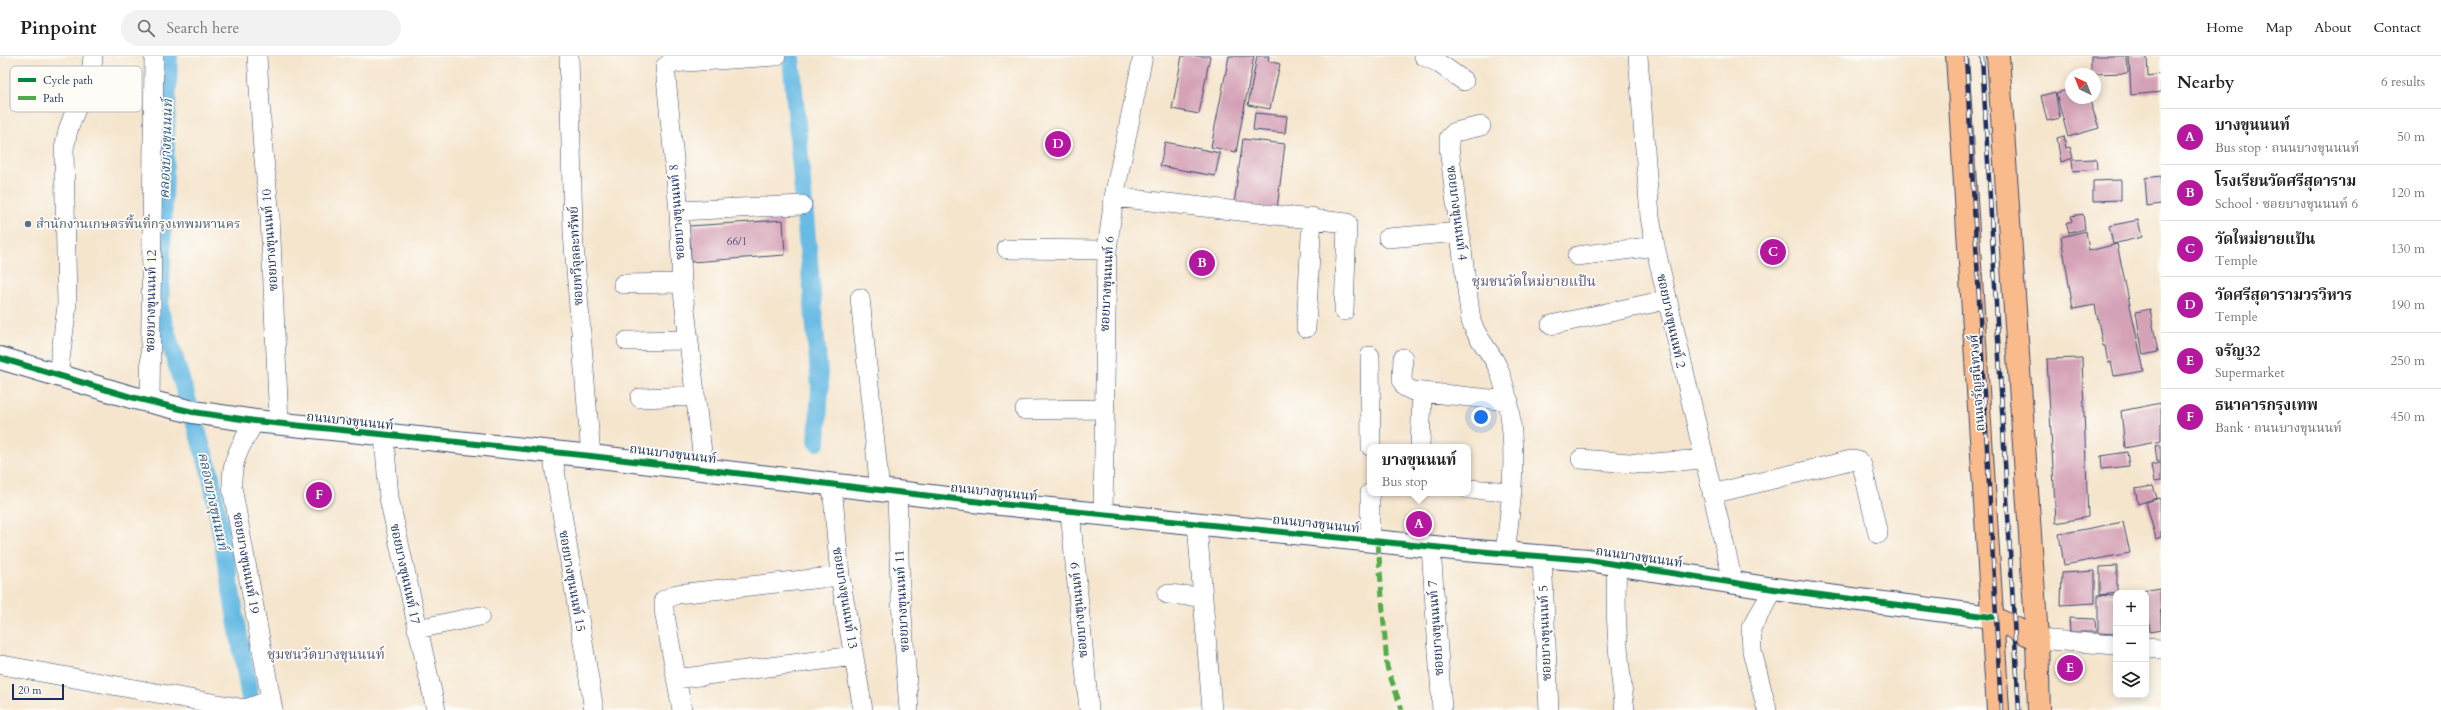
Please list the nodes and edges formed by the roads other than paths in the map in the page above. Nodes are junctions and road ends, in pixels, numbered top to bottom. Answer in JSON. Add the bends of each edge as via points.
{"nodes":[{"id":1,"x":93,"y":56,"type":"edge"},
{"id":2,"x":154,"y":56,"type":"edge"},
{"id":3,"x":256,"y":56,"type":"edge"},
{"id":4,"x":569,"y":56,"type":"edge"},
{"id":5,"x":776,"y":56,"type":"edge"},
{"id":6,"x":1143,"y":56,"type":"edge"},
{"id":7,"x":1424,"y":56,"type":"edge"},
{"id":8,"x":1638,"y":56,"type":"edge"},
{"id":9,"x":1957,"y":56,"type":"edge"},
{"id":10,"x":1998,"y":56,"type":"edge"},
{"id":11,"x":92,"y":66,"type":"edge"},
{"id":12,"x":1464,"y":82,"type":"dead end"},
{"id":13,"x":75,"y":112,"type":"edge"},
{"id":14,"x":1481,"y":126,"type":"dead end"},
{"id":15,"x":1114,"y":197,"type":"junction"},
{"id":16,"x":802,"y":205,"type":"dead end"},
{"id":17,"x":679,"y":211,"type":"junction"},
{"id":18,"x":1312,"y":217,"type":"junction"},
{"id":19,"x":1460,"y":232,"type":"junction"},
{"id":20,"x":1388,"y":238,"type":"dead end"},
{"id":21,"x":1655,"y":246,"type":"junction"},
{"id":22,"x":1007,"y":249,"type":"dead end"},
{"id":23,"x":1107,"y":250,"type":"junction"},
{"id":24,"x":1577,"y":256,"type":"dead end"},
{"id":25,"x":682,"y":283,"type":"junction"},
{"id":26,"x":623,"y":284,"type":"dead end"},
{"id":27,"x":860,"y":298,"type":"dead end"},
{"id":28,"x":1666,"y":300,"type":"junction"},
{"id":29,"x":1344,"y":311,"type":"dead end"},
{"id":30,"x":1551,"y":325,"type":"dead end"},
{"id":31,"x":1306,"y":328,"type":"dead end"},
{"id":32,"x":688,"y":340,"type":"junction"},
{"id":33,"x":627,"y":341,"type":"dead end"},
{"id":34,"x":1370,"y":356,"type":"dead end"},
{"id":35,"x":0,"y":358,"type":"edge"},
{"id":36,"x":1403,"y":358,"type":"dead end"},
{"id":37,"x":58,"y":375,"type":"junction"},
{"id":38,"x":1422,"y":393,"type":"junction"},
{"id":39,"x":694,"y":396,"type":"junction"},
{"id":40,"x":640,"y":398,"type":"dead end"},
{"id":41,"x":1509,"y":401,"type":"junction"},
{"id":42,"x":150,"y":402,"type":"junction"},
{"id":43,"x":1104,"y":409,"type":"junction"},
{"id":44,"x":1025,"y":410,"type":"dead end"},
{"id":45,"x":255,"y":421,"type":"junction"},
{"id":46,"x":279,"y":424,"type":"junction"},
{"id":47,"x":384,"y":436,"type":"junction"},
{"id":48,"x":1370,"y":444,"type":"edge"},
{"id":49,"x":1420,"y":444,"type":"edge"},
{"id":50,"x":552,"y":452,"type":"junction"},
{"id":51,"x":591,"y":456,"type":"junction"},
{"id":52,"x":1581,"y":459,"type":"dead end"},
{"id":53,"x":1704,"y":459,"type":"junction"},
{"id":54,"x":704,"y":469,"type":"junction"},
{"id":55,"x":832,"y":485,"type":"junction"},
{"id":56,"x":1471,"y":489,"type":"edge"},
{"id":57,"x":888,"y":492,"type":"junction"},
{"id":58,"x":1512,"y":492,"type":"junction"},
{"id":59,"x":1712,"y":494,"type":"junction"},
{"id":60,"x":1370,"y":496,"type":"edge"},
{"id":61,"x":1070,"y":511,"type":"junction"},
{"id":62,"x":1103,"y":514,"type":"junction"},
{"id":63,"x":1204,"y":524,"type":"junction"},
{"id":64,"x":1878,"y":534,"type":"dead end"},
{"id":65,"x":1370,"y":541,"type":"junction"},
{"id":66,"x":1431,"y":546,"type":"junction"},
{"id":67,"x":1505,"y":552,"type":"junction"},
{"id":68,"x":1542,"y":555,"type":"junction"},
{"id":69,"x":1617,"y":565,"type":"junction"},
{"id":70,"x":840,"y":576,"type":"junction"},
{"id":71,"x":1733,"y":582,"type":"junction"},
{"id":72,"x":1774,"y":589,"type":"junction"},
{"id":73,"x":1167,"y":594,"type":"dead end"},
{"id":74,"x":1202,"y":597,"type":"junction"},
{"id":75,"x":480,"y":616,"type":"dead end"},
{"id":76,"x":1992,"y":617,"type":"junction"},
{"id":77,"x":417,"y":629,"type":"junction"},
{"id":78,"x":2037,"y":639,"type":"junction"},
{"id":79,"x":2113,"y":645,"type":"edge"},
{"id":80,"x":2149,"y":648,"type":"edge"},
{"id":81,"x":2161,"y":649,"type":"edge"},
{"id":82,"x":854,"y":656,"type":"junction"},
{"id":83,"x":2,"y":664,"type":"dead end"},
{"id":84,"x":676,"y":679,"type":"junction"},
{"id":85,"x":272,"y":705,"type":"edge"},
{"id":86,"x":436,"y":710,"type":"edge"},
{"id":87,"x":594,"y":710,"type":"edge"},
{"id":88,"x":682,"y":710,"type":"edge"},
{"id":89,"x":863,"y":710,"type":"edge"},
{"id":90,"x":909,"y":710,"type":"edge"},
{"id":91,"x":1089,"y":710,"type":"edge"},
{"id":92,"x":1212,"y":710,"type":"edge"},
{"id":93,"x":1225,"y":710,"type":"edge"},
{"id":94,"x":1442,"y":710,"type":"edge"},
{"id":95,"x":1549,"y":710,"type":"edge"},
{"id":96,"x":1625,"y":710,"type":"edge"},
{"id":97,"x":1767,"y":710,"type":"edge"},
{"id":98,"x":1998,"y":710,"type":"edge"},
{"id":99,"x":2039,"y":710,"type":"edge"}],
"edges":[{"from":1,"to":11,"type":"street"},
{"from":2,"to":42,"type":"street","name":"ซอยบางขุนนนท์ 12"},
{"from":3,"to":46,"type":"street","name":"ซอยบางขุนนนท์ 10","via":[[262,150],[270,216]]},
{"from":4,"to":51,"type":"street","name":"ซอยทวีจุลละทรัพย์","via":[[573,233]]},
{"from":5,"to":17,"type":"street","name":"ซอยบางขุนนนท์ 8","via":[[670,64],[664,67]]},
{"from":6,"to":15,"type":"street","name":"ซอยบางขุนนนท์ 6"},
{"from":7,"to":12,"type":"street","via":[[1437,62]]},
{"from":8,"to":21,"type":"street","name":"ซอยบางขุนนนท์ 2","via":[[1650,217]]},
{"from":9,"to":76,"type":"main road","name":"ถนนจรัญสนิทวงศ์"},
{"from":10,"to":78,"type":"main road"},
{"from":13,"to":37,"type":"street","via":[[64,149],[67,306]]},
{"from":14,"to":19,"type":"street","name":"ซอยบางขุนนนท์ 4","via":[[1455,132],[1449,138]]},
{"from":15,"to":18,"type":"street"},
{"from":15,"to":23,"type":"street","name":"ซอยบางขุนนนท์ 6"},
{"from":16,"to":17,"type":"street"},
{"from":17,"to":25,"type":"street","name":"ซอยบางขุนนนท์ 8"},
{"from":18,"to":29,"type":"street","via":[[1347,223]]},
{"from":18,"to":31,"type":"street"},
{"from":19,"to":20,"type":"street"},
{"from":19,"to":41,"type":"street","name":"ซอยบางขุนนนท์ 4","via":[[1471,321],[1475,334],[1499,369]]},
{"from":21,"to":24,"type":"street"},
{"from":21,"to":28,"type":"street","name":"ซอยบางขุนนนท์ 2"},
{"from":22,"to":23,"type":"street"},
{"from":23,"to":43,"type":"street","name":"ซอยบางขุนนนท์ 6"},
{"from":25,"to":26,"type":"street"},
{"from":25,"to":32,"type":"street","name":"ซอยบางขุนนนท์ 8"},
{"from":27,"to":57,"type":"street","name":"ซอยบางขุนนนท์ 11"},
{"from":28,"to":30,"type":"street"},
{"from":28,"to":53,"type":"street","name":"ซอยบางขุนนนท์ 2"},
{"from":32,"to":33,"type":"street"},
{"from":32,"to":39,"type":"street","name":"ซอยบางขุนนนท์ 8"},
{"from":34,"to":48,"type":"street"},
{"from":35,"to":37,"type":"street","name":"ถนนบางขุนนนท์"},
{"from":36,"to":38,"type":"street","via":[[1402,380],[1405,387]]},
{"from":37,"to":42,"type":"street","name":"ถนนบางขุนนนท์"},
{"from":38,"to":41,"type":"street"},
{"from":38,"to":49,"type":"street"},
{"from":39,"to":40,"type":"street"},
{"from":39,"to":54,"type":"street","name":"ซอยบางขุนนนท์ 8"},
{"from":41,"to":58,"type":"street","name":"ซอยบางขุนนนท์ 4"},
{"from":42,"to":45,"type":"street","name":"ถนนบางขุนนนท์"},
{"from":43,"to":44,"type":"street"},
{"from":43,"to":62,"type":"street","name":"ซอยบางขุนนนท์ 6"},
{"from":45,"to":46,"type":"street","name":"ถนนบางขุนนนท์"},
{"from":45,"to":85,"type":"street","name":"ซอยบางขุนนนท์ 19","via":[[234,459],[231,470],[232,487]]},
{"from":46,"to":47,"type":"street","name":"ถนนบางขุนนนท์"},
{"from":47,"to":50,"type":"street","name":"ถนนบางขุนนนท์"},
{"from":47,"to":77,"type":"street","name":"ซอยบางขุนนนท์ 17","via":[[389,498]]},
{"from":50,"to":51,"type":"street","name":"ถนนบางขุนนนท์"},
{"from":50,"to":87,"type":"street","name":"ซอยบางขุนนนท์ 15"},
{"from":51,"to":54,"type":"street","name":"ถนนบางขุนนนท์"},
{"from":52,"to":53,"type":"street","via":[[1642,464]]},
{"from":53,"to":59,"type":"street","name":"ซอยบางขุนนนท์ 2"},
{"from":54,"to":55,"type":"street","name":"ถนนบางขุนนนท์"},
{"from":55,"to":57,"type":"street","name":"ถนนบางขุนนนท์"},
{"from":55,"to":70,"type":"street","name":"ซอยบางขุนนนท์ 13"},
{"from":56,"to":58,"type":"street"},
{"from":57,"to":61,"type":"street","name":"ถนนบางขุนนนท์"},
{"from":57,"to":90,"type":"street","name":"ซอยบางขุนนนท์ 11","via":[[900,587]]},
{"from":58,"to":67,"type":"street","name":"ซอยบางขุนนนท์ 4"},
{"from":59,"to":64,"type":"street","via":[[1851,460],[1858,461],[1862,466]]},
{"from":59,"to":71,"type":"street","name":"ซอยบางขุนนนท์ 2"},
{"from":60,"to":65,"type":"street"},
{"from":61,"to":62,"type":"street","name":"ถนนบางขุนนนท์"},
{"from":61,"to":91,"type":"street","name":"ซอยบางขุนนนท์ 9"},
{"from":62,"to":63,"type":"street","name":"ถนนบางขุนนนท์"},
{"from":63,"to":65,"type":"street","name":"ถนนบางขุนนนท์"},
{"from":63,"to":74,"type":"street"},
{"from":63,"to":93,"type":"street","via":[[1211,563]]},
{"from":65,"to":66,"type":"street","name":"ถนนบางขุนนนท์"},
{"from":66,"to":67,"type":"street","name":"ถนนบางขุนนนท์"},
{"from":66,"to":94,"type":"street","name":"ซอยบางขุนนนท์ 7"},
{"from":67,"to":68,"type":"street","name":"ถนนบางขุนนนท์"},
{"from":68,"to":69,"type":"street","name":"ถนนบางขุนนนท์"},
{"from":68,"to":95,"type":"street","name":"ซอยบางขุนนนท์ 5"},
{"from":69,"to":71,"type":"street","name":"ถนนบางขุนนนท์"},
{"from":69,"to":96,"type":"street","via":[[1616,650]]},
{"from":70,"to":82,"type":"street","name":"ซอยบางขุนนนท์ 13"},
{"from":70,"to":84,"type":"street","via":[[668,597],[663,604]]},
{"from":71,"to":72,"type":"street","name":"ถนนบางขุนนนท์"},
{"from":72,"to":76,"type":"street","name":"ถนนบางขุนนนท์"},
{"from":72,"to":97,"type":"street","via":[[1751,628],[1752,651]]},
{"from":73,"to":74,"type":"street"},
{"from":74,"to":92,"type":"street"},
{"from":75,"to":77,"type":"street"},
{"from":76,"to":78,"type":"main road"},
{"from":76,"to":98,"type":"main road","name":"ถนนจรัญสนิทวงศ์"},
{"from":77,"to":86,"type":"street","name":"ซอยบางขุนนนท์ 17"},
{"from":78,"to":79,"type":"street"},
{"from":78,"to":99,"type":"main road"},
{"from":80,"to":81,"type":"street"},
{"from":82,"to":84,"type":"street"},
{"from":82,"to":89,"type":"street","name":"ซอยบางขุนนนท์ 13"},
{"from":83,"to":85,"type":"street","via":[[245,708]]},
{"from":84,"to":88,"type":"street"}]}
